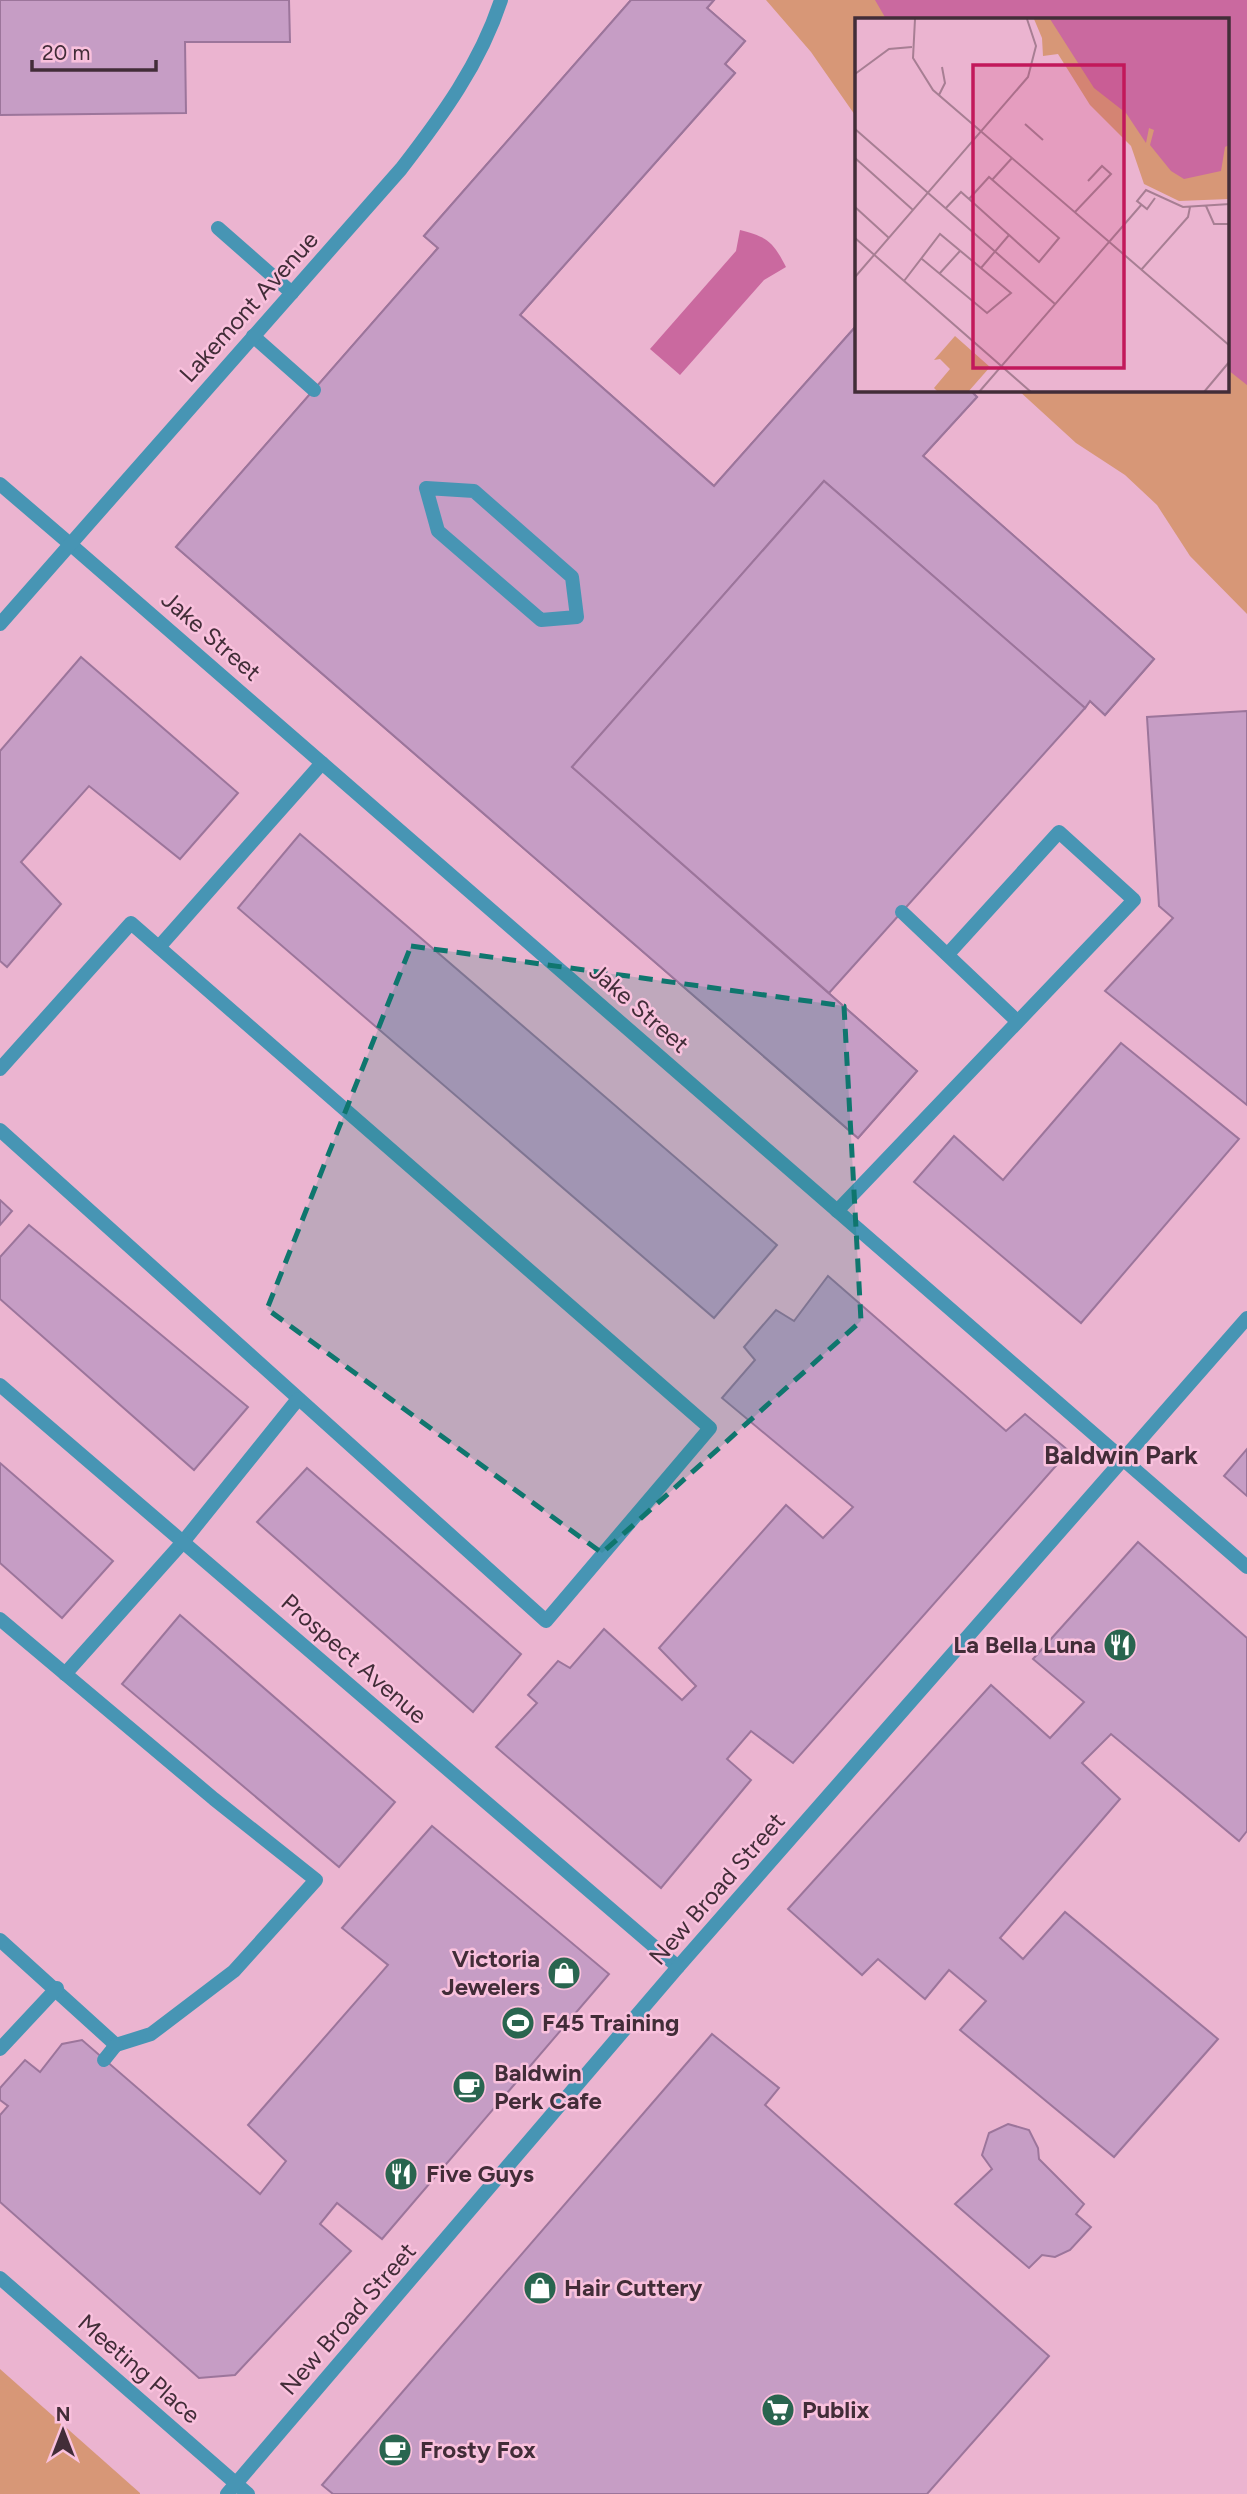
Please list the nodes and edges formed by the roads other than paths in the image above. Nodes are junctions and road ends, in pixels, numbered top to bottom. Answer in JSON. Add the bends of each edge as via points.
{"nodes":[{"id":1,"x":501,"y":0,"type":"edge"},
{"id":2,"x":218,"y":228,"type":"dead end"},
{"id":3,"x":292,"y":293,"type":"junction"},
{"id":4,"x":253,"y":336,"type":"junction"},
{"id":5,"x":314,"y":390,"type":"dead end"},
{"id":6,"x":0,"y":484,"type":"edge"},
{"id":7,"x":70,"y":544,"type":"junction"},
{"id":8,"x":577,"y":617,"type":"joint"},
{"id":9,"x":0,"y":624,"type":"edge"},
{"id":10,"x":322,"y":764,"type":"junction"},
{"id":11,"x":902,"y":912,"type":"dead end"},
{"id":12,"x":159,"y":947,"type":"junction"},
{"id":13,"x":948,"y":954,"type":"junction"},
{"id":14,"x":1017,"y":1021,"type":"junction"},
{"id":15,"x":0,"y":1069,"type":"edge"},
{"id":16,"x":0,"y":1130,"type":"edge"},
{"id":17,"x":837,"y":1211,"type":"junction"},
{"id":18,"x":1247,"y":1318,"type":"edge"},
{"id":19,"x":0,"y":1385,"type":"edge"},
{"id":20,"x":298,"y":1399,"type":"junction"},
{"id":21,"x":1124,"y":1461,"type":"junction"},
{"id":22,"x":183,"y":1542,"type":"junction"},
{"id":23,"x":1247,"y":1567,"type":"edge"},
{"id":24,"x":0,"y":1619,"type":"edge"},
{"id":25,"x":65,"y":1674,"type":"junction"},
{"id":26,"x":0,"y":1940,"type":"edge"},
{"id":27,"x":678,"y":1967,"type":"junction"},
{"id":28,"x":57,"y":1988,"type":"junction"},
{"id":29,"x":116,"y":2045,"type":"junction"},
{"id":30,"x":0,"y":2049,"type":"edge"},
{"id":31,"x":104,"y":2060,"type":"dead end"},
{"id":32,"x":0,"y":2277,"type":"edge"},
{"id":33,"x":231,"y":2489,"type":"edge"},
{"id":34,"x":248,"y":2494,"type":"edge"}],
"edges":[{"from":1,"to":3,"type":"street","name":"Lakemont Avenue","via":[[490,33],[452,102],[401,169]]},
{"from":2,"to":3,"type":"street"},
{"from":3,"to":4,"type":"street","name":"Lakemont Avenue"},
{"from":4,"to":5,"type":"street"},
{"from":4,"to":7,"type":"street","name":"Lakemont Avenue"},
{"from":6,"to":7,"type":"street","name":"Jake Street"},
{"from":7,"to":9,"type":"street","name":"Lakemont Avenue"},
{"from":7,"to":10,"type":"street","name":"Jake Street"},
{"from":8,"to":8,"type":"street","via":[[572,577],[474,491],[426,488],[438,531],[541,620]]},
{"from":10,"to":12,"type":"street"},
{"from":10,"to":17,"type":"street","name":"Jake Street"},
{"from":11,"to":13,"type":"street"},
{"from":12,"to":15,"type":"street","via":[[131,923]]},
{"from":12,"to":20,"type":"street","via":[[710,1428],[547,1621]]},
{"from":13,"to":14,"type":"street"},
{"from":13,"to":14,"type":"street","via":[[1059,832],[1134,900]]},
{"from":14,"to":17,"type":"street"},
{"from":16,"to":20,"type":"street"},
{"from":17,"to":21,"type":"street","name":"Jake Street"},
{"from":18,"to":21,"type":"street","name":"New Broad Street"},
{"from":19,"to":22,"type":"street","name":"Prospect Avenue"},
{"from":20,"to":22,"type":"street"},
{"from":21,"to":23,"type":"street","name":"Jake Street"},
{"from":21,"to":27,"type":"street","name":"New Broad Street"},
{"from":22,"to":25,"type":"street"},
{"from":22,"to":27,"type":"street","name":"Prospect Avenue"},
{"from":24,"to":25,"type":"street"},
{"from":25,"to":29,"type":"street","via":[[316,1880],[233,1971],[151,2034]]},
{"from":26,"to":28,"type":"street"},
{"from":27,"to":33,"type":"street","name":"New Broad Street"},
{"from":28,"to":29,"type":"street"},
{"from":28,"to":30,"type":"street"},
{"from":29,"to":31,"type":"street"},
{"from":32,"to":33,"type":"street","name":"Meeting Place"},
{"from":33,"to":34,"type":"street","name":"Meeting Place"}]}
